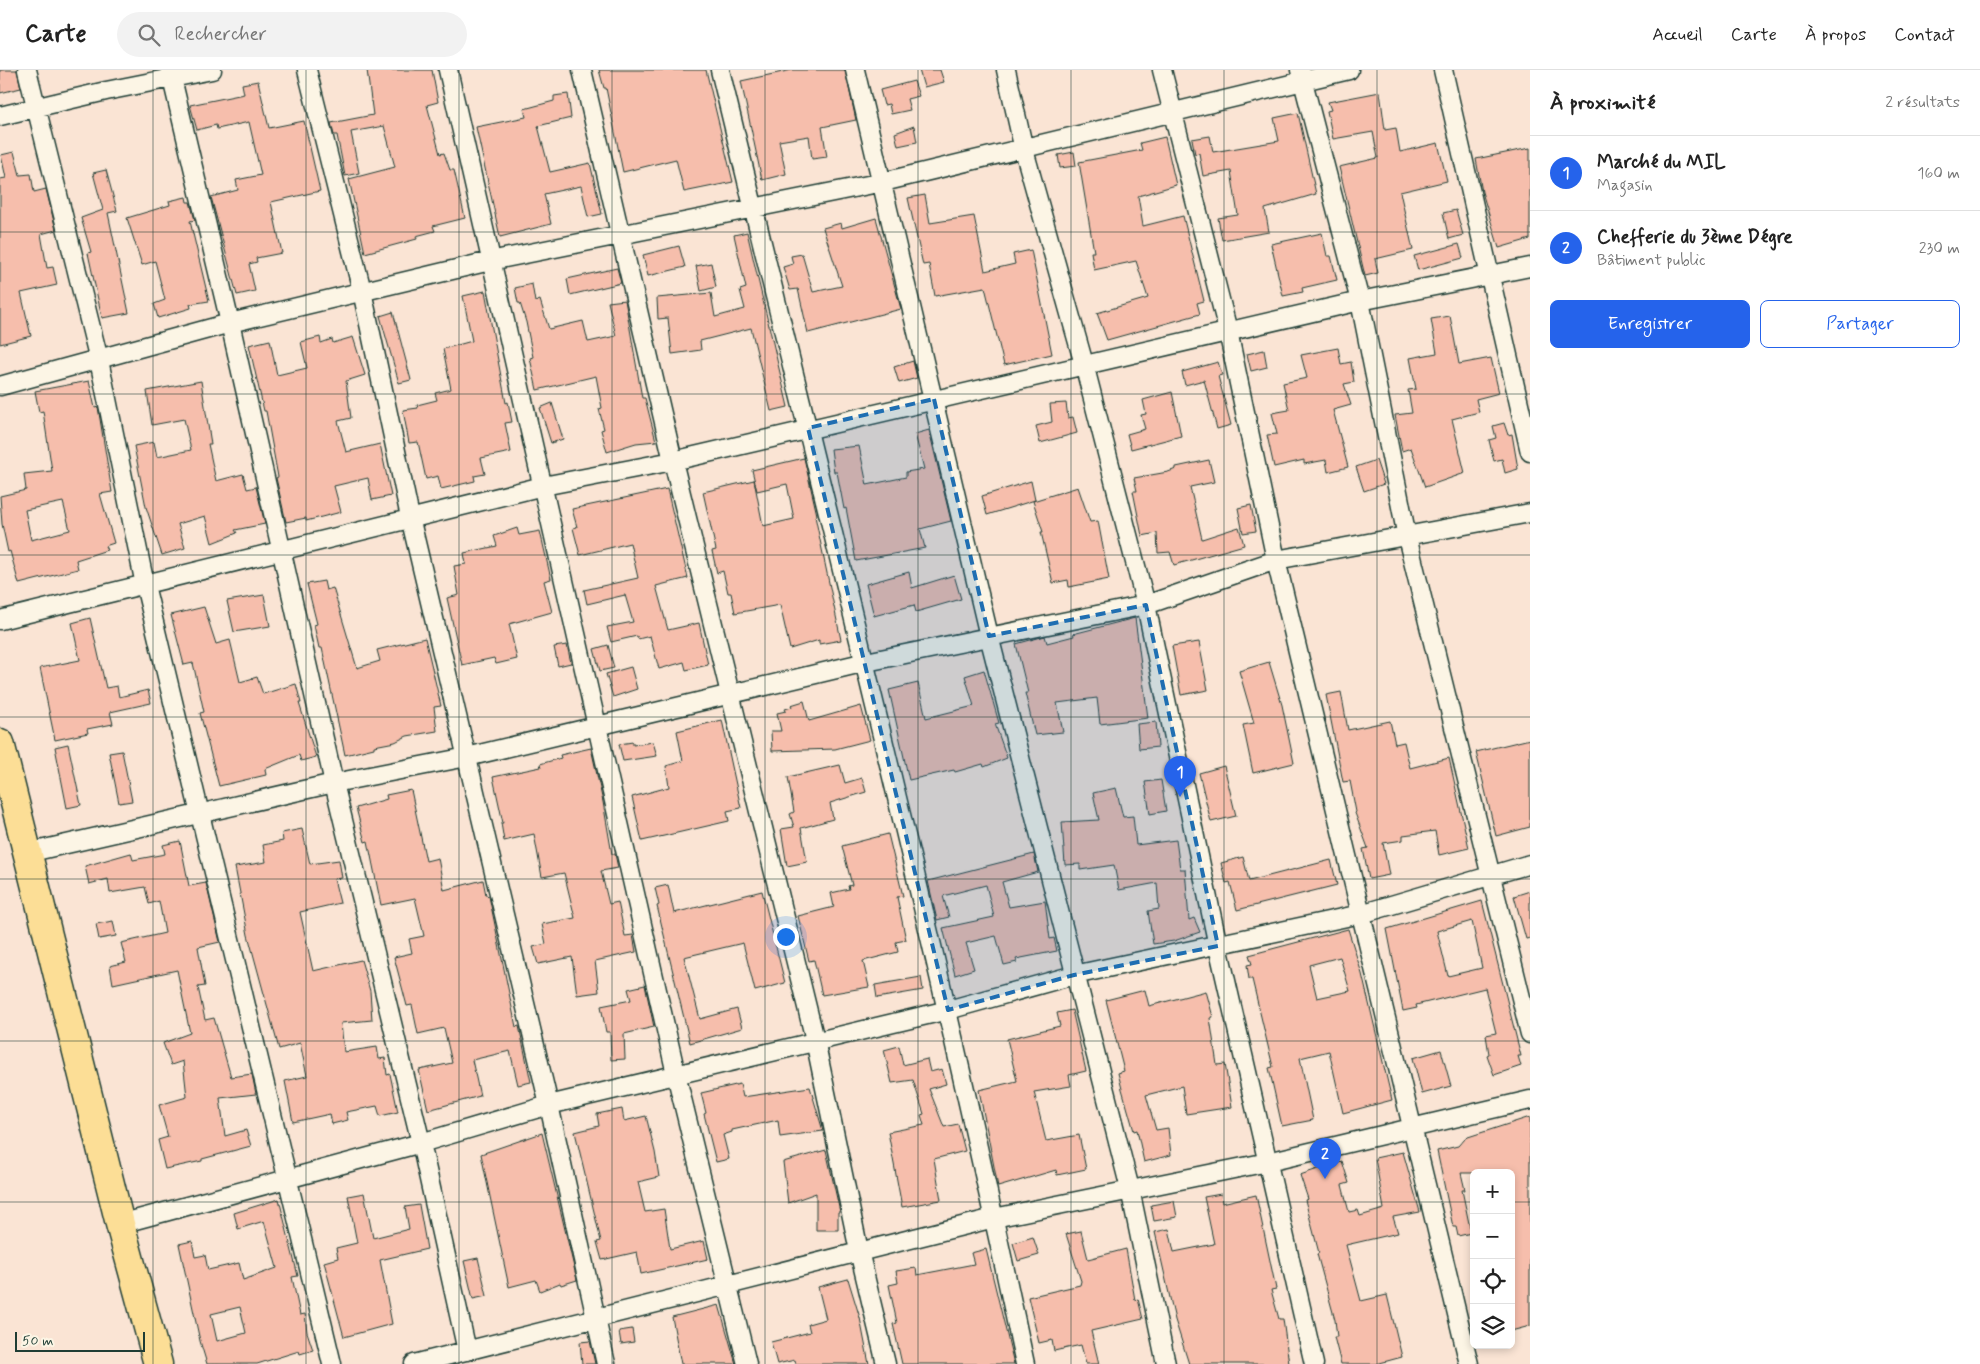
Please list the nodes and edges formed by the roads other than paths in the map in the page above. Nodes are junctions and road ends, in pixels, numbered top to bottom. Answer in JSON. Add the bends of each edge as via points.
{"nodes":[{"id":1,"x":27,"y":70,"type":"edge"},
{"id":2,"x":212,"y":70,"type":"edge"},
{"id":3,"x":307,"y":70,"type":"edge"},
{"id":4,"x":448,"y":70,"type":"edge"},
{"id":5,"x":582,"y":70,"type":"edge"},
{"id":6,"x":720,"y":70,"type":"edge"},
{"id":7,"x":855,"y":70,"type":"edge"},
{"id":8,"x":1006,"y":70,"type":"edge"},
{"id":9,"x":1162,"y":70,"type":"edge"},
{"id":10,"x":1349,"y":70,"type":"edge"},
{"id":11,"x":1443,"y":70,"type":"edge"},
{"id":12,"x":170,"y":74,"type":"edge"},
{"id":13,"x":1301,"y":76,"type":"edge"},
{"id":14,"x":36,"y":108,"type":"junction"},
{"id":15,"x":1172,"y":112,"type":"junction"},
{"id":16,"x":0,"y":116,"type":"edge"},
{"id":17,"x":1024,"y":150,"type":"junction"},
{"id":18,"x":883,"y":182,"type":"junction"},
{"id":19,"x":754,"y":209,"type":"junction"},
{"id":20,"x":622,"y":236,"type":"junction"},
{"id":21,"x":490,"y":261,"type":"junction"},
{"id":22,"x":1530,"y":267,"type":"edge"},
{"id":23,"x":1489,"y":275,"type":"junction"},
{"id":24,"x":362,"y":291,"type":"junction"},
{"id":25,"x":1360,"y":301,"type":"junction"},
{"id":26,"x":230,"y":323,"type":"junction"},
{"id":27,"x":1228,"y":331,"type":"junction"},
{"id":28,"x":99,"y":360,"type":"junction"},
{"id":29,"x":1084,"y":364,"type":"junction"},
{"id":30,"x":0,"y":386,"type":"edge"},
{"id":31,"x":934,"y":399,"type":"junction"},
{"id":32,"x":808,"y":428,"type":"junction"},
{"id":33,"x":1530,"y":452,"type":"edge"},
{"id":34,"x":673,"y":461,"type":"junction"},
{"id":35,"x":543,"y":486,"type":"junction"},
{"id":36,"x":1530,"y":513,"type":"edge"},
{"id":37,"x":410,"y":517,"type":"junction"},
{"id":38,"x":1407,"y":537,"type":"junction"},
{"id":39,"x":282,"y":551,"type":"junction"},
{"id":40,"x":1276,"y":560,"type":"junction"},
{"id":41,"x":145,"y":585,"type":"junction"},
{"id":42,"x":1146,"y":605,"type":"junction"},
{"id":43,"x":0,"y":620,"type":"edge"},
{"id":44,"x":989,"y":636,"type":"junction"},
{"id":45,"x":866,"y":662,"type":"junction"},
{"id":46,"x":730,"y":694,"type":"junction"},
{"id":47,"x":597,"y":727,"type":"junction"},
{"id":48,"x":0,"y":743,"type":"edge"},
{"id":49,"x":467,"y":757,"type":"junction"},
{"id":50,"x":334,"y":784,"type":"junction"},
{"id":51,"x":201,"y":813,"type":"junction"},
{"id":52,"x":27,"y":853,"type":"junction"},
{"id":53,"x":1530,"y":864,"type":"edge"},
{"id":54,"x":1492,"y":875,"type":"junction"},
{"id":55,"x":1361,"y":914,"type":"junction"},
{"id":56,"x":1218,"y":946,"type":"junction"},
{"id":57,"x":1074,"y":975,"type":"junction"},
{"id":58,"x":948,"y":1010,"type":"junction"},
{"id":59,"x":1530,"y":1034,"type":"edge"},
{"id":60,"x":816,"y":1040,"type":"junction"},
{"id":61,"x":676,"y":1074,"type":"junction"},
{"id":62,"x":1530,"y":1100,"type":"edge"},
{"id":63,"x":548,"y":1105,"type":"junction"},
{"id":64,"x":1411,"y":1127,"type":"junction"},
{"id":65,"x":421,"y":1143,"type":"junction"},
{"id":66,"x":1268,"y":1162,"type":"junction"},
{"id":67,"x":288,"y":1178,"type":"junction"},
{"id":68,"x":1130,"y":1189,"type":"junction"},
{"id":69,"x":994,"y":1218,"type":"junction"},
{"id":70,"x":120,"y":1224,"type":"junction"},
{"id":71,"x":859,"y":1251,"type":"junction"},
{"id":72,"x":729,"y":1284,"type":"junction"},
{"id":73,"x":596,"y":1316,"type":"junction"},
{"id":74,"x":467,"y":1351,"type":"junction"},
{"id":75,"x":158,"y":1364,"type":"edge"},
{"id":76,"x":332,"y":1364,"type":"edge"},
{"id":77,"x":414,"y":1364,"type":"edge"},
{"id":78,"x":606,"y":1364,"type":"edge"},
{"id":79,"x":747,"y":1364,"type":"edge"},
{"id":80,"x":886,"y":1364,"type":"edge"},
{"id":81,"x":1025,"y":1364,"type":"edge"},
{"id":82,"x":1166,"y":1364,"type":"edge"},
{"id":83,"x":1314,"y":1364,"type":"edge"},
{"id":84,"x":1469,"y":1364,"type":"edge"}],
"edges":[{"from":1,"to":14,"type":"street"},
{"from":2,"to":12,"type":"street"},
{"from":3,"to":24,"type":"street"},
{"from":4,"to":21,"type":"street"},
{"from":5,"to":20,"type":"street"},
{"from":6,"to":19,"type":"street"},
{"from":7,"to":18,"type":"street"},
{"from":8,"to":17,"type":"street"},
{"from":9,"to":15,"type":"street"},
{"from":10,"to":13,"type":"street"},
{"from":11,"to":23,"type":"street"},
{"from":12,"to":14,"type":"street"},
{"from":12,"to":26,"type":"street"},
{"from":13,"to":15,"type":"street"},
{"from":13,"to":25,"type":"street"},
{"from":14,"to":16,"type":"street"},
{"from":14,"to":28,"type":"street"},
{"from":15,"to":17,"type":"street"},
{"from":15,"to":27,"type":"street"},
{"from":17,"to":18,"type":"street"},
{"from":17,"to":29,"type":"street"},
{"from":18,"to":19,"type":"street"},
{"from":18,"to":31,"type":"street"},
{"from":19,"to":20,"type":"street"},
{"from":19,"to":32,"type":"street"},
{"from":20,"to":21,"type":"street"},
{"from":20,"to":34,"type":"street"},
{"from":21,"to":24,"type":"street"},
{"from":21,"to":35,"type":"street"},
{"from":22,"to":23,"type":"street"},
{"from":23,"to":25,"type":"street"},
{"from":23,"to":33,"type":"street"},
{"from":24,"to":26,"type":"street"},
{"from":24,"to":37,"type":"street"},
{"from":25,"to":27,"type":"street"},
{"from":25,"to":38,"type":"street"},
{"from":26,"to":28,"type":"street"},
{"from":26,"to":39,"type":"street"},
{"from":27,"to":29,"type":"street"},
{"from":27,"to":40,"type":"street"},
{"from":28,"to":30,"type":"street"},
{"from":28,"to":41,"type":"street"},
{"from":29,"to":31,"type":"street"},
{"from":29,"to":42,"type":"street"},
{"from":31,"to":32,"type":"street"},
{"from":31,"to":44,"type":"street"},
{"from":32,"to":34,"type":"street"},
{"from":32,"to":45,"type":"street"},
{"from":34,"to":35,"type":"street"},
{"from":34,"to":46,"type":"street"},
{"from":35,"to":37,"type":"street"},
{"from":35,"to":47,"type":"street"},
{"from":36,"to":38,"type":"street"},
{"from":37,"to":39,"type":"street"},
{"from":37,"to":49,"type":"street"},
{"from":38,"to":40,"type":"street"},
{"from":38,"to":54,"type":"street"},
{"from":39,"to":41,"type":"street"},
{"from":39,"to":50,"type":"street"},
{"from":40,"to":42,"type":"street"},
{"from":40,"to":55,"type":"street"},
{"from":41,"to":43,"type":"street"},
{"from":41,"to":51,"type":"street"},
{"from":42,"to":44,"type":"street"},
{"from":42,"to":56,"type":"street"},
{"from":44,"to":45,"type":"street"},
{"from":44,"to":57,"type":"street"},
{"from":45,"to":46,"type":"street"},
{"from":45,"to":58,"type":"street"},
{"from":46,"to":47,"type":"street"},
{"from":46,"to":60,"type":"street"},
{"from":47,"to":49,"type":"street"},
{"from":47,"to":61,"type":"street"},
{"from":48,"to":52,"type":"main road"},
{"from":49,"to":50,"type":"street"},
{"from":49,"to":63,"type":"street"},
{"from":50,"to":51,"type":"street"},
{"from":50,"to":65,"type":"street"},
{"from":51,"to":52,"type":"street"},
{"from":51,"to":67,"type":"street"},
{"from":52,"to":70,"type":"main road"},
{"from":53,"to":54,"type":"street"},
{"from":54,"to":55,"type":"street"},
{"from":54,"to":59,"type":"street"},
{"from":55,"to":56,"type":"street"},
{"from":55,"to":64,"type":"street"},
{"from":56,"to":57,"type":"street"},
{"from":56,"to":66,"type":"street"},
{"from":57,"to":58,"type":"street"},
{"from":57,"to":68,"type":"street"},
{"from":58,"to":60,"type":"street"},
{"from":58,"to":69,"type":"street"},
{"from":60,"to":61,"type":"street"},
{"from":60,"to":71,"type":"street"},
{"from":61,"to":63,"type":"street"},
{"from":61,"to":72,"type":"street"},
{"from":62,"to":64,"type":"street"},
{"from":63,"to":65,"type":"street"},
{"from":63,"to":73,"type":"street"},
{"from":64,"to":66,"type":"street"},
{"from":64,"to":84,"type":"street"},
{"from":65,"to":67,"type":"street"},
{"from":65,"to":74,"type":"street"},
{"from":66,"to":68,"type":"street"},
{"from":66,"to":83,"type":"street"},
{"from":67,"to":70,"type":"street"},
{"from":67,"to":76,"type":"street"},
{"from":68,"to":69,"type":"street"},
{"from":68,"to":82,"type":"street"},
{"from":69,"to":71,"type":"street"},
{"from":69,"to":81,"type":"street"},
{"from":70,"to":75,"type":"main road"},
{"from":71,"to":72,"type":"street"},
{"from":71,"to":80,"type":"street"},
{"from":72,"to":73,"type":"street"},
{"from":72,"to":79,"type":"street"},
{"from":73,"to":74,"type":"street"},
{"from":73,"to":78,"type":"street"},
{"from":74,"to":77,"type":"street"}]}
